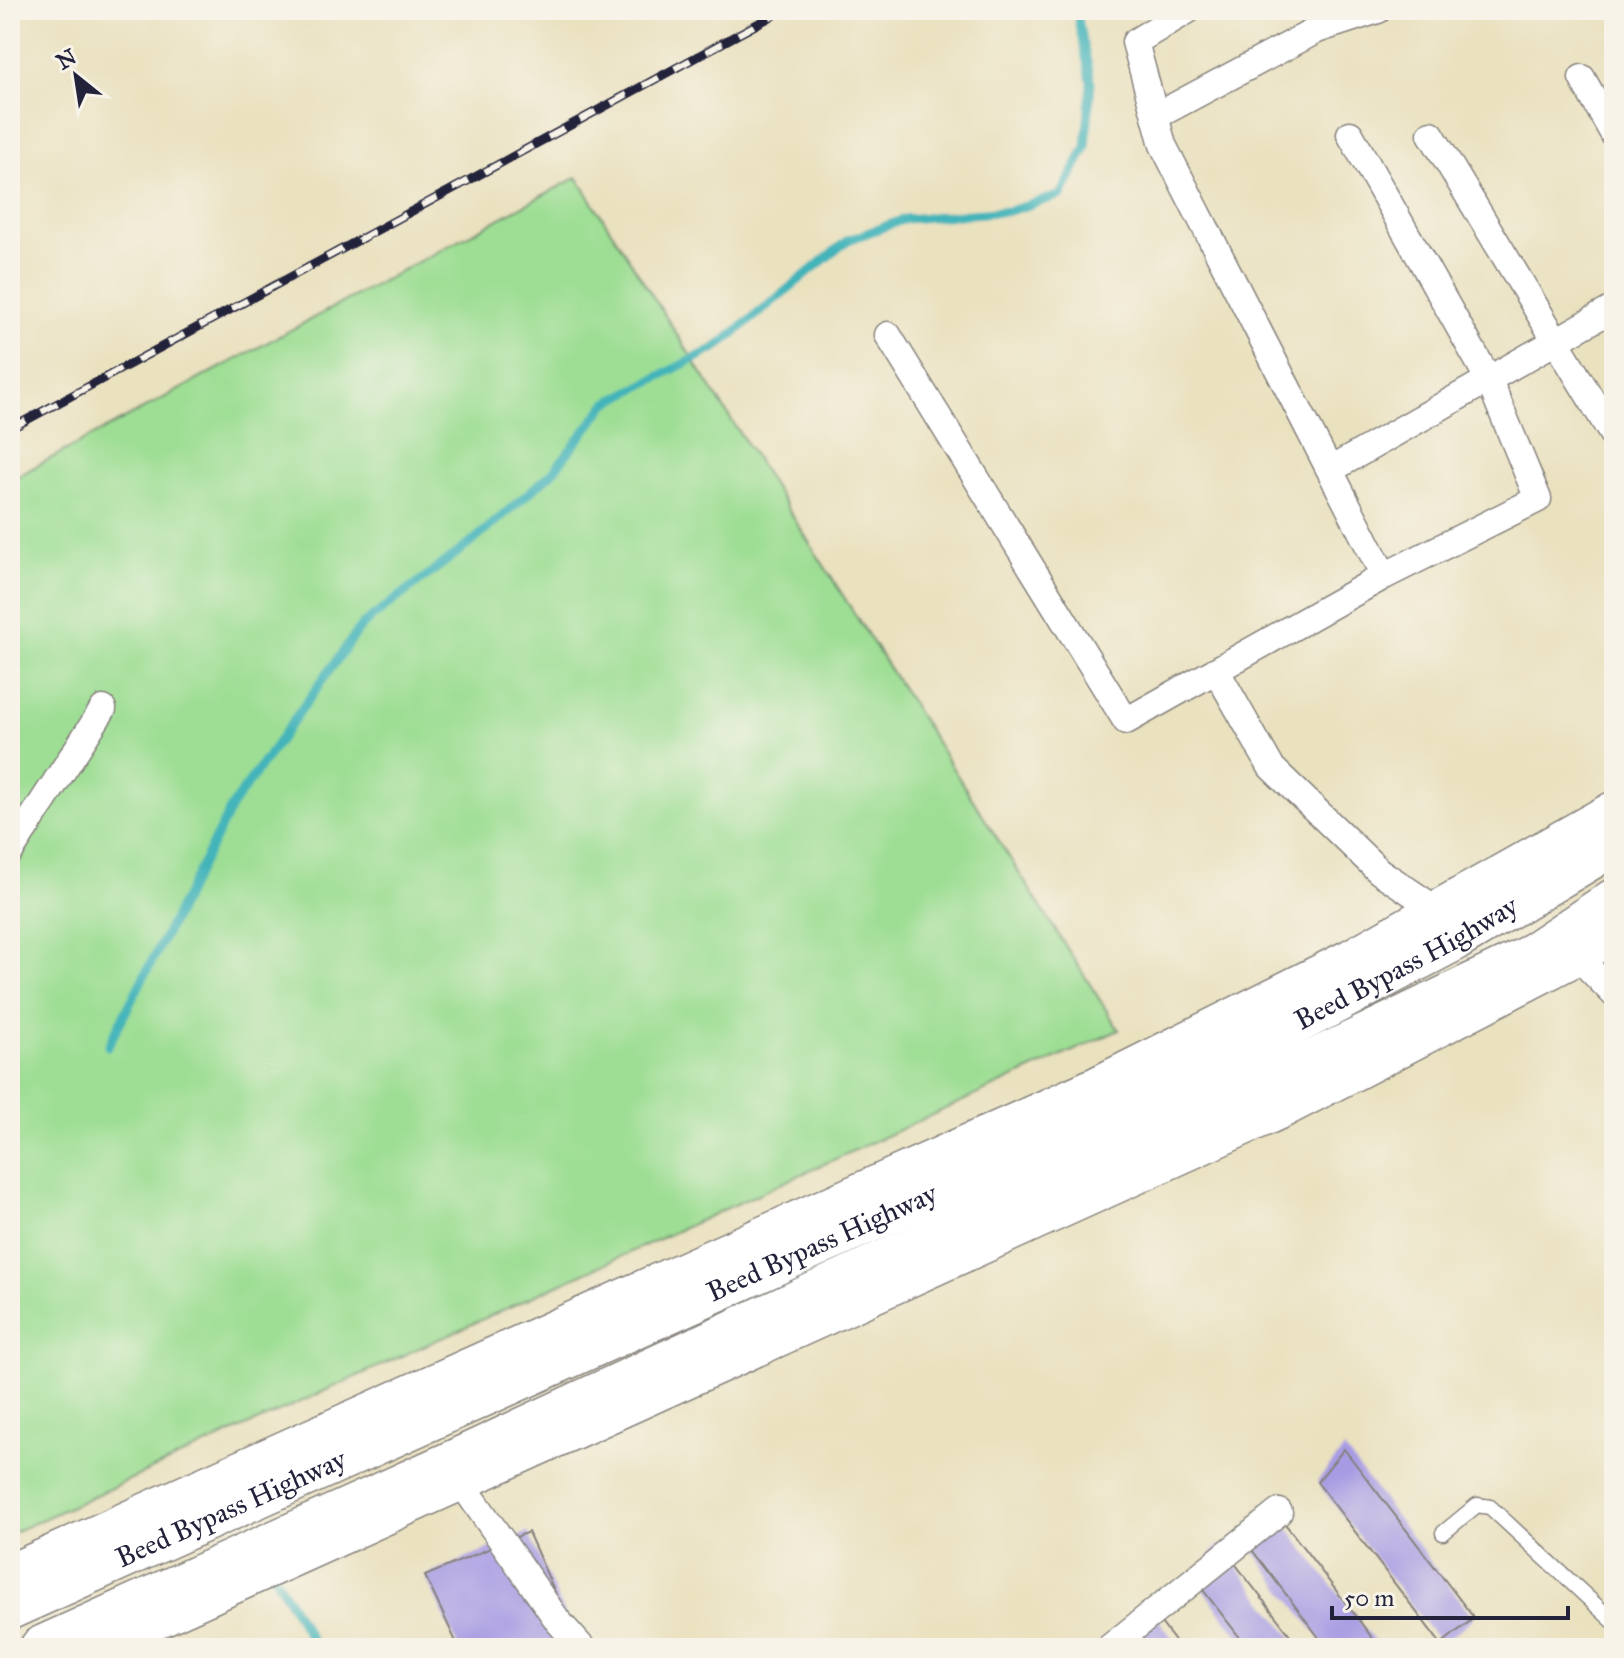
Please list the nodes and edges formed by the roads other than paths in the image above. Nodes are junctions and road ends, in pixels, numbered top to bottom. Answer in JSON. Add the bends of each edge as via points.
{"nodes":[{"id":1,"x":1188,"y":10,"type":"edge"},
{"id":2,"x":1378,"y":10,"type":"edge"},
{"id":3,"x":1582,"y":78,"type":"dead end"},
{"id":4,"x":1156,"y":116,"type":"junction"},
{"id":5,"x":1350,"y":134,"type":"dead end"},
{"id":6,"x":1431,"y":134,"type":"dead end"},
{"id":7,"x":1614,"y":135,"type":"edge"},
{"id":8,"x":1614,"y":308,"type":"edge"},
{"id":9,"x":888,"y":335,"type":"dead end"},
{"id":10,"x":1555,"y":341,"type":"junction"},
{"id":11,"x":1489,"y":380,"type":"junction"},
{"id":12,"x":1614,"y":437,"type":"edge"},
{"id":13,"x":1330,"y":470,"type":"junction"},
{"id":14,"x":1384,"y":576,"type":"junction"},
{"id":15,"x":1216,"y":670,"type":"junction"},
{"id":16,"x":103,"y":709,"type":"dead end"},
{"id":17,"x":1614,"y":807,"type":"edge"},
{"id":18,"x":1614,"y":843,"type":"edge"},
{"id":19,"x":10,"y":852,"type":"edge"},
{"id":20,"x":1614,"y":901,"type":"edge"},
{"id":21,"x":1434,"y":908,"type":"junction"},
{"id":22,"x":1614,"y":936,"type":"edge"},
{"id":23,"x":1579,"y":958,"type":"junction"},
{"id":24,"x":1614,"y":994,"type":"edge"},
{"id":25,"x":751,"y":1255,"type":"junction"},
{"id":26,"x":788,"y":1321,"type":"junction"},
{"id":27,"x":455,"y":1474,"type":"junction"},
{"id":28,"x":1279,"y":1512,"type":"dead end"},
{"id":29,"x":1443,"y":1533,"type":"dead end"},
{"id":30,"x":11,"y":1595,"type":"edge"},
{"id":31,"x":1614,"y":1622,"type":"edge"},
{"id":32,"x":42,"y":1648,"type":"edge"},
{"id":33,"x":100,"y":1648,"type":"edge"},
{"id":34,"x":582,"y":1648,"type":"edge"},
{"id":35,"x":1109,"y":1648,"type":"edge"}],
"edges":[{"from":1,"to":4,"type":"street","via":[[1135,42]]},
{"from":2,"to":4,"type":"street","via":[[1317,30]]},
{"from":3,"to":7,"type":"street"},
{"from":4,"to":13,"type":"street","via":[[1163,145]]},
{"from":5,"to":11,"type":"street"},
{"from":6,"to":10,"type":"street"},
{"from":8,"to":10,"type":"street"},
{"from":9,"to":15,"type":"street","via":[[1126,721]]},
{"from":10,"to":11,"type":"street"},
{"from":10,"to":12,"type":"street"},
{"from":11,"to":13,"type":"street"},
{"from":11,"to":14,"type":"street","via":[[1538,499]]},
{"from":13,"to":14,"type":"street"},
{"from":14,"to":15,"type":"street"},
{"from":15,"to":21,"type":"street","via":[[1271,767],[1379,871]]},
{"from":16,"to":19,"type":"street"},
{"from":17,"to":21,"type":"street"},
{"from":18,"to":25,"type":"highway","name":"Beed Bypass Highway","via":[[1456,938],[1202,1071]]},
{"from":20,"to":26,"type":"highway","name":"Beed Bypass Highway","via":[[1527,959]]},
{"from":21,"to":25,"type":"street","via":[[1247,1009]]},
{"from":22,"to":23,"type":"street"},
{"from":23,"to":24,"type":"street"},
{"from":23,"to":26,"type":"street","via":[[1284,1111]]},
{"from":25,"to":30,"type":"highway","name":"Beed Bypass Highway","via":[[152,1524]]},
{"from":26,"to":27,"type":"highway","name":"Beed Bypass Highway"},
{"from":27,"to":32,"type":"highway","name":"Beed Bypass Highway"},
{"from":27,"to":33,"type":"street"},
{"from":27,"to":34,"type":"street"},
{"from":28,"to":35,"type":"street"},
{"from":29,"to":31,"type":"lane","via":[[1477,1505],[1490,1507]]}]}
